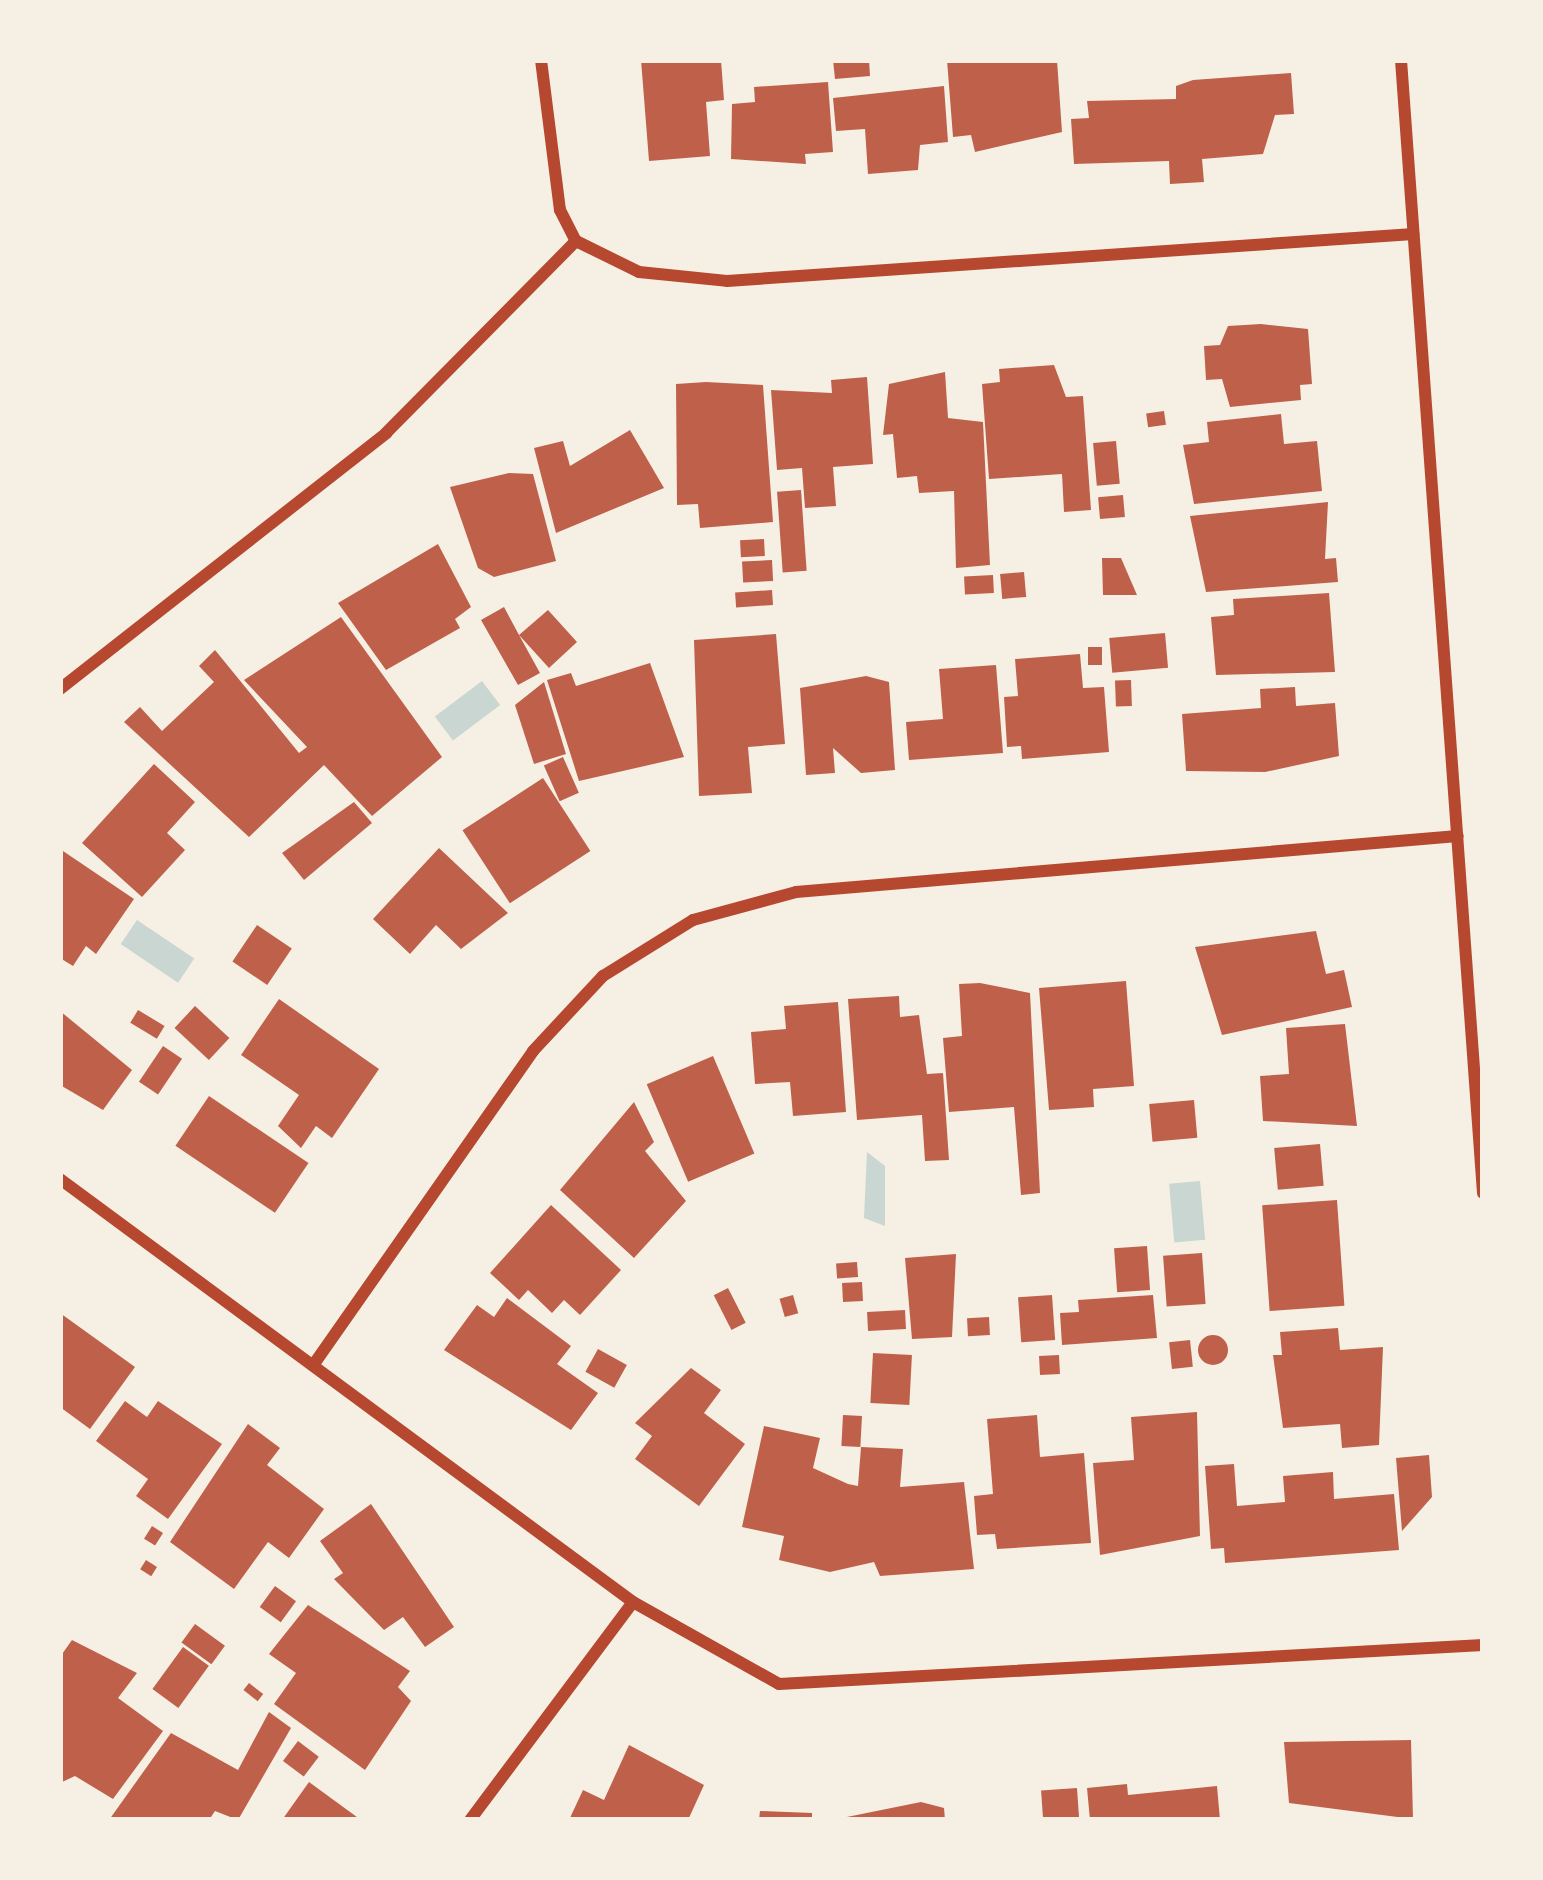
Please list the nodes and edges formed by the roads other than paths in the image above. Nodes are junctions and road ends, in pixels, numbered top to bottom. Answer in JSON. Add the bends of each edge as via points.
{"nodes":[{"id":1,"x":541,"y":60,"type":"edge"},
{"id":2,"x":1401,"y":60,"type":"edge"},
{"id":3,"x":1413,"y":234,"type":"junction"},
{"id":4,"x":576,"y":241,"type":"junction"},
{"id":5,"x":60,"y":689,"type":"edge"},
{"id":6,"x":1458,"y":836,"type":"junction"},
{"id":7,"x":60,"y":1179,"type":"edge"},
{"id":8,"x":1483,"y":1193,"type":"edge"},
{"id":9,"x":314,"y":1364,"type":"junction"},
{"id":10,"x":633,"y":1601,"type":"junction"},
{"id":11,"x":1483,"y":1645,"type":"edge"},
{"id":12,"x":470,"y":1820,"type":"edge"}],
"edges":[{"from":1,"to":4,"type":"street","via":[[549,166]]},
{"from":2,"to":3,"type":"street"},
{"from":3,"to":4,"type":"street","via":[[727,281],[640,272]]},
{"from":3,"to":6,"type":"street"},
{"from":4,"to":5,"type":"street","via":[[386,433]]},
{"from":6,"to":8,"type":"street"},
{"from":6,"to":9,"type":"street","via":[[796,892],[693,920],[603,976],[533,1051]]},
{"from":7,"to":9,"type":"street"},
{"from":9,"to":10,"type":"street"},
{"from":10,"to":11,"type":"street","via":[[742,1668],[816,1689]]},
{"from":10,"to":12,"type":"street"}]}
